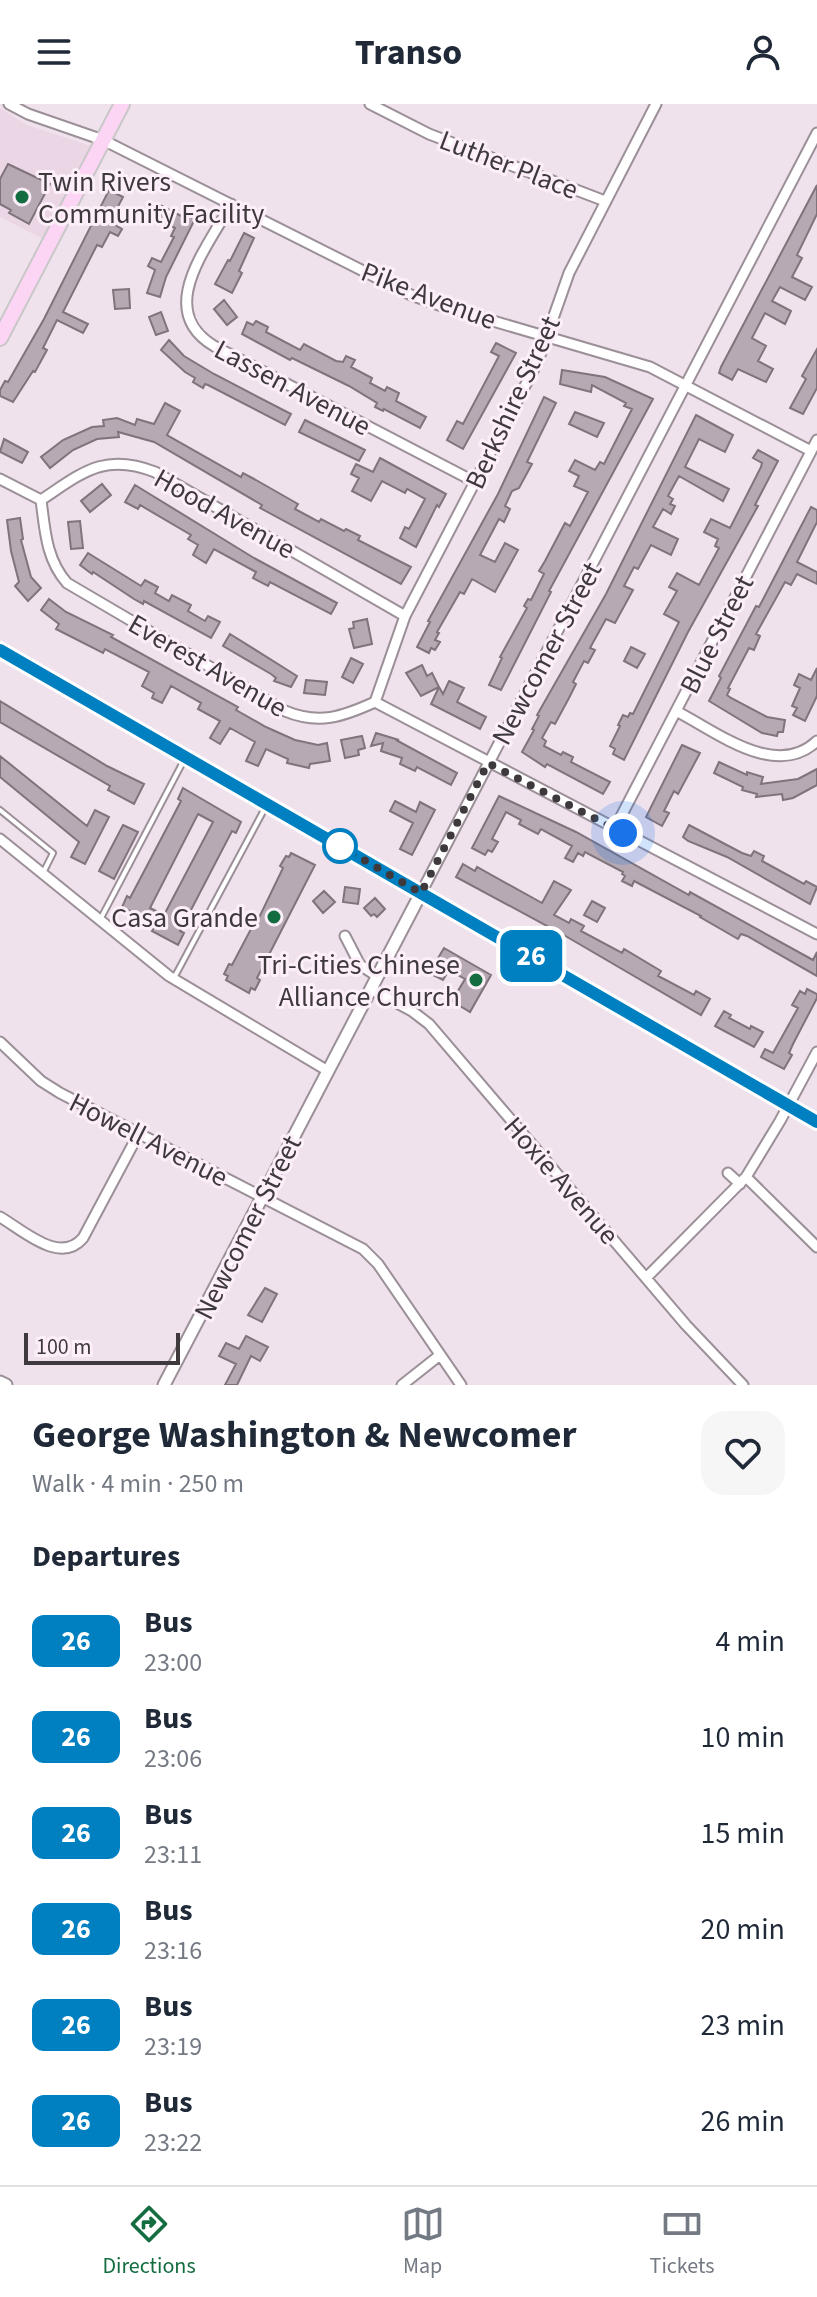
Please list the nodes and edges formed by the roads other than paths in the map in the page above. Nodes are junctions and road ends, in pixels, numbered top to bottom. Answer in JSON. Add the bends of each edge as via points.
{"nodes":[{"id":1,"x":9,"y":104,"type":"edge"},
{"id":2,"x":122,"y":104,"type":"edge"},
{"id":3,"x":370,"y":104,"type":"edge"},
{"id":4,"x":656,"y":104,"type":"edge"},
{"id":5,"x":817,"y":133,"type":"edge"},
{"id":6,"x":103,"y":140,"type":"junction"},
{"id":7,"x":605,"y":201,"type":"junction"},
{"id":8,"x":231,"y":204,"type":"junction"},
{"id":9,"x":549,"y":336,"type":"junction"},
{"id":10,"x":0,"y":338,"type":"edge"},
{"id":11,"x":687,"y":385,"type":"junction"},
{"id":12,"x":817,"y":440,"type":"edge"},
{"id":13,"x":811,"y":451,"type":"junction"},
{"id":14,"x":0,"y":479,"type":"edge"},
{"id":15,"x":475,"y":482,"type":"junction"},
{"id":16,"x":41,"y":500,"type":"junction"},
{"id":17,"x":405,"y":616,"type":"junction"},
{"id":18,"x":0,"y":650,"type":"edge"},
{"id":19,"x":375,"y":702,"type":"junction"},
{"id":20,"x":676,"y":711,"type":"junction"},
{"id":21,"x":817,"y":741,"type":"edge"},
{"id":22,"x":186,"y":757,"type":"junction"},
{"id":23,"x":488,"y":763,"type":"junction"},
{"id":24,"x":267,"y":804,"type":"junction"},
{"id":25,"x":0,"y":810,"type":"edge"},
{"id":26,"x":615,"y":828,"type":"junction"},
{"id":27,"x":0,"y":839,"type":"edge"},
{"id":28,"x":43,"y":874,"type":"junction"},
{"id":29,"x":421,"y":893,"type":"junction"},
{"id":30,"x":100,"y":920,"type":"junction"},
{"id":31,"x":817,"y":934,"type":"edge"},
{"id":32,"x":345,"y":936,"type":"dead end"},
{"id":33,"x":377,"y":976,"type":"junction"},
{"id":34,"x":174,"y":979,"type":"junction"},
{"id":35,"x":371,"y":989,"type":"junction"},
{"id":36,"x":0,"y":1042,"type":"edge"},
{"id":37,"x":817,"y":1052,"type":"edge"},
{"id":38,"x":328,"y":1071,"type":"junction"},
{"id":39,"x":789,"y":1105,"type":"junction"},
{"id":40,"x":817,"y":1122,"type":"edge"},
{"id":41,"x":139,"y":1133,"type":"junction"},
{"id":42,"x":728,"y":1173,"type":"dead end"},
{"id":43,"x":743,"y":1181,"type":"junction"},
{"id":44,"x":262,"y":1197,"type":"junction"},
{"id":45,"x":0,"y":1217,"type":"edge"},
{"id":46,"x":817,"y":1247,"type":"edge"},
{"id":47,"x":646,"y":1278,"type":"junction"},
{"id":48,"x":440,"y":1355,"type":"junction"},
{"id":49,"x":0,"y":1382,"type":"edge"},
{"id":50,"x":6,"y":1385,"type":"edge"},
{"id":51,"x":164,"y":1385,"type":"edge"},
{"id":52,"x":402,"y":1385,"type":"edge"},
{"id":53,"x":461,"y":1385,"type":"edge"},
{"id":54,"x":743,"y":1385,"type":"edge"}],
"edges":[{"from":1,"to":6,"type":"street","name":"Pike Avenue"},
{"from":2,"to":6,"type":"main road"},
{"from":3,"to":7,"type":"street","name":"Luther Place","via":[[429,134]]},
{"from":4,"to":7,"type":"street","name":"Berkshire Street"},
{"from":5,"to":11,"type":"street","name":"Newcomer Street"},
{"from":6,"to":8,"type":"street","name":"Pike Avenue"},
{"from":6,"to":10,"type":"main road"},
{"from":7,"to":9,"type":"street","name":"Berkshire Street","via":[[569,273]]},
{"from":8,"to":9,"type":"street","name":"Pike Avenue","via":[[411,295]]},
{"from":8,"to":15,"type":"street","name":"Lassen Avenue","via":[[189,281],[186,308],[197,333]]},
{"from":9,"to":11,"type":"street","name":"Pike Avenue","via":[[650,367]]},
{"from":9,"to":15,"type":"street","name":"Berkshire Street"},
{"from":11,"to":13,"type":"street","name":"Pike Avenue"},
{"from":11,"to":23,"type":"street","name":"Newcomer Street"},
{"from":12,"to":13,"type":"street","name":"Blue Street"},
{"from":13,"to":20,"type":"street","name":"Blue Street"},
{"from":14,"to":16,"type":"street"},
{"from":15,"to":17,"type":"street","name":"Berkshire Street"},
{"from":16,"to":17,"type":"street","name":"Hood Avenue","via":[[89,468],[137,465]]},
{"from":16,"to":19,"type":"street","name":"Everest Avenue","via":[[53,562],[81,593],[302,718],[331,718]]},
{"from":17,"to":19,"type":"street","name":"Berkshire Street"},
{"from":18,"to":22,"type":"main road"},
{"from":19,"to":23,"type":"street"},
{"from":20,"to":21,"type":"street","via":[[761,755],[787,756]]},
{"from":20,"to":26,"type":"street","name":"Blue Street"},
{"from":22,"to":24,"type":"main road"},
{"from":22,"to":30,"type":"lane"},
{"from":23,"to":26,"type":"street"},
{"from":23,"to":29,"type":"street","name":"Newcomer Street"},
{"from":24,"to":29,"type":"main road"},
{"from":24,"to":34,"type":"lane"},
{"from":25,"to":28,"type":"lane","via":[[53,853]]},
{"from":26,"to":31,"type":"street"},
{"from":27,"to":28,"type":"street"},
{"from":28,"to":30,"type":"street"},
{"from":29,"to":33,"type":"street","name":"Newcomer Street"},
{"from":29,"to":39,"type":"main road"},
{"from":30,"to":34,"type":"street"},
{"from":32,"to":33,"type":"street","via":[[360,965]]},
{"from":33,"to":35,"type":"street","name":"Newcomer Street"},
{"from":34,"to":38,"type":"street"},
{"from":35,"to":38,"type":"street","name":"Newcomer Street"},
{"from":35,"to":47,"type":"street","name":"Hoxie Avenue","via":[[429,1024]]},
{"from":36,"to":41,"type":"street","name":"Howell Avenue","via":[[50,1087]]},
{"from":37,"to":39,"type":"street"},
{"from":38,"to":44,"type":"street","name":"Newcomer Street"},
{"from":39,"to":40,"type":"main road"},
{"from":39,"to":43,"type":"street"},
{"from":41,"to":44,"type":"street","name":"Howell Avenue"},
{"from":41,"to":45,"type":"street","via":[[77,1245],[55,1249]]},
{"from":42,"to":43,"type":"street"},
{"from":43,"to":46,"type":"street"},
{"from":43,"to":47,"type":"street"},
{"from":44,"to":48,"type":"street","name":"Howell Avenue","via":[[368,1254]]},
{"from":44,"to":51,"type":"street","name":"Newcomer Street"},
{"from":47,"to":54,"type":"street","name":"Hoxie Avenue"},
{"from":48,"to":52,"type":"street"},
{"from":48,"to":53,"type":"street","name":"Howell Avenue"},
{"from":49,"to":50,"type":"street"}]}
